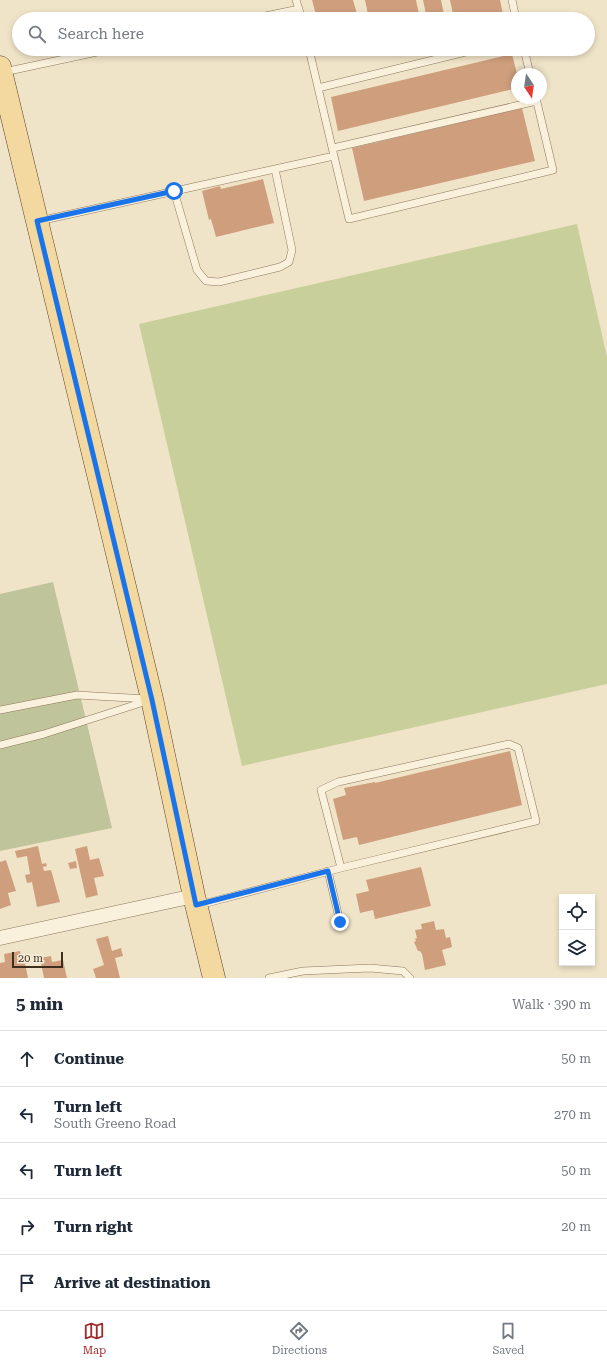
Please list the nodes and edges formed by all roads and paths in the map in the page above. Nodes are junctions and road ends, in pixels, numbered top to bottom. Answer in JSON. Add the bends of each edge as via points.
{"nodes":[{"id":1,"x":296,"y":0,"type":"edge"},
{"id":2,"x":512,"y":0,"type":"edge"},
{"id":3,"x":299,"y":9,"type":"junction"},
{"id":4,"x":285,"y":12,"type":"edge"},
{"id":5,"x":300,"y":12,"type":"edge"},
{"id":6,"x":515,"y":12,"type":"edge"},
{"id":7,"x":74,"y":56,"type":"edge"},
{"id":8,"x":310,"y":56,"type":"edge"},
{"id":9,"x":449,"y":56,"type":"edge"},
{"id":10,"x":526,"y":56,"type":"edge"},
{"id":11,"x":529,"y":68,"type":"edge"},
{"id":12,"x":1,"y":70,"type":"edge"},
{"id":13,"x":318,"y":88,"type":"junction"},
{"id":14,"x":519,"y":104,"type":"edge"},
{"id":15,"x":537,"y":104,"type":"edge"},
{"id":16,"x":333,"y":148,"type":"junction"},
{"id":17,"x":334,"y":156,"type":"junction"},
{"id":18,"x":275,"y":169,"type":"junction"},
{"id":19,"x":174,"y":191,"type":"junction"},
{"id":20,"x":37,"y":221,"type":"junction"},
{"id":21,"x":152,"y":700,"type":"junction"},
{"id":22,"x":0,"y":710,"type":"edge"},
{"id":23,"x":0,"y":745,"type":"edge"},
{"id":24,"x":340,"y":868,"type":"junction"},
{"id":25,"x":328,"y":871,"type":"junction"},
{"id":26,"x":195,"y":900,"type":"junction"},
{"id":27,"x":340,"y":922,"type":"dead end"},
{"id":28,"x":0,"y":938,"type":"edge"},
{"id":29,"x":214,"y":978,"type":"edge"},
{"id":30,"x":269,"y":978,"type":"edge"},
{"id":31,"x":410,"y":978,"type":"edge"}],
"edges":[{"from":1,"to":3,"type":"lane"},
{"from":2,"to":6,"type":"lane"},
{"from":3,"to":4,"type":"lane"},
{"from":3,"to":5,"type":"lane"},
{"from":7,"to":12,"type":"lane"},
{"from":8,"to":13,"type":"lane"},
{"from":9,"to":13,"type":"lane"},
{"from":10,"to":11,"type":"lane"},
{"from":12,"to":20,"type":"main road"},
{"from":13,"to":16,"type":"lane"},
{"from":14,"to":16,"type":"lane"},
{"from":15,"to":17,"type":"lane","via":[[552,170],[348,219]]},
{"from":16,"to":17,"type":"lane"},
{"from":17,"to":18,"type":"lane"},
{"from":18,"to":19,"type":"lane"},
{"from":18,"to":19,"type":"lane","via":[[292,250],[289,262],[280,268],[219,282],[206,281],[197,270]]},
{"from":19,"to":20,"type":"lane"},
{"from":20,"to":21,"type":"main road"},
{"from":21,"to":22,"type":"lane","via":[[78,695]]},
{"from":21,"to":23,"type":"lane"},
{"from":21,"to":26,"type":"main road"},
{"from":24,"to":24,"type":"lane","via":[[536,821],[518,748],[509,744],[338,782],[321,790]]},
{"from":24,"to":25,"type":"lane"},
{"from":25,"to":26,"type":"lane"},
{"from":25,"to":27,"type":"lane"},
{"from":26,"to":28,"type":"street"},
{"from":26,"to":29,"type":"main road"},
{"from":30,"to":31,"type":"lane","via":[[303,971],[370,968],[403,971]]}]}
